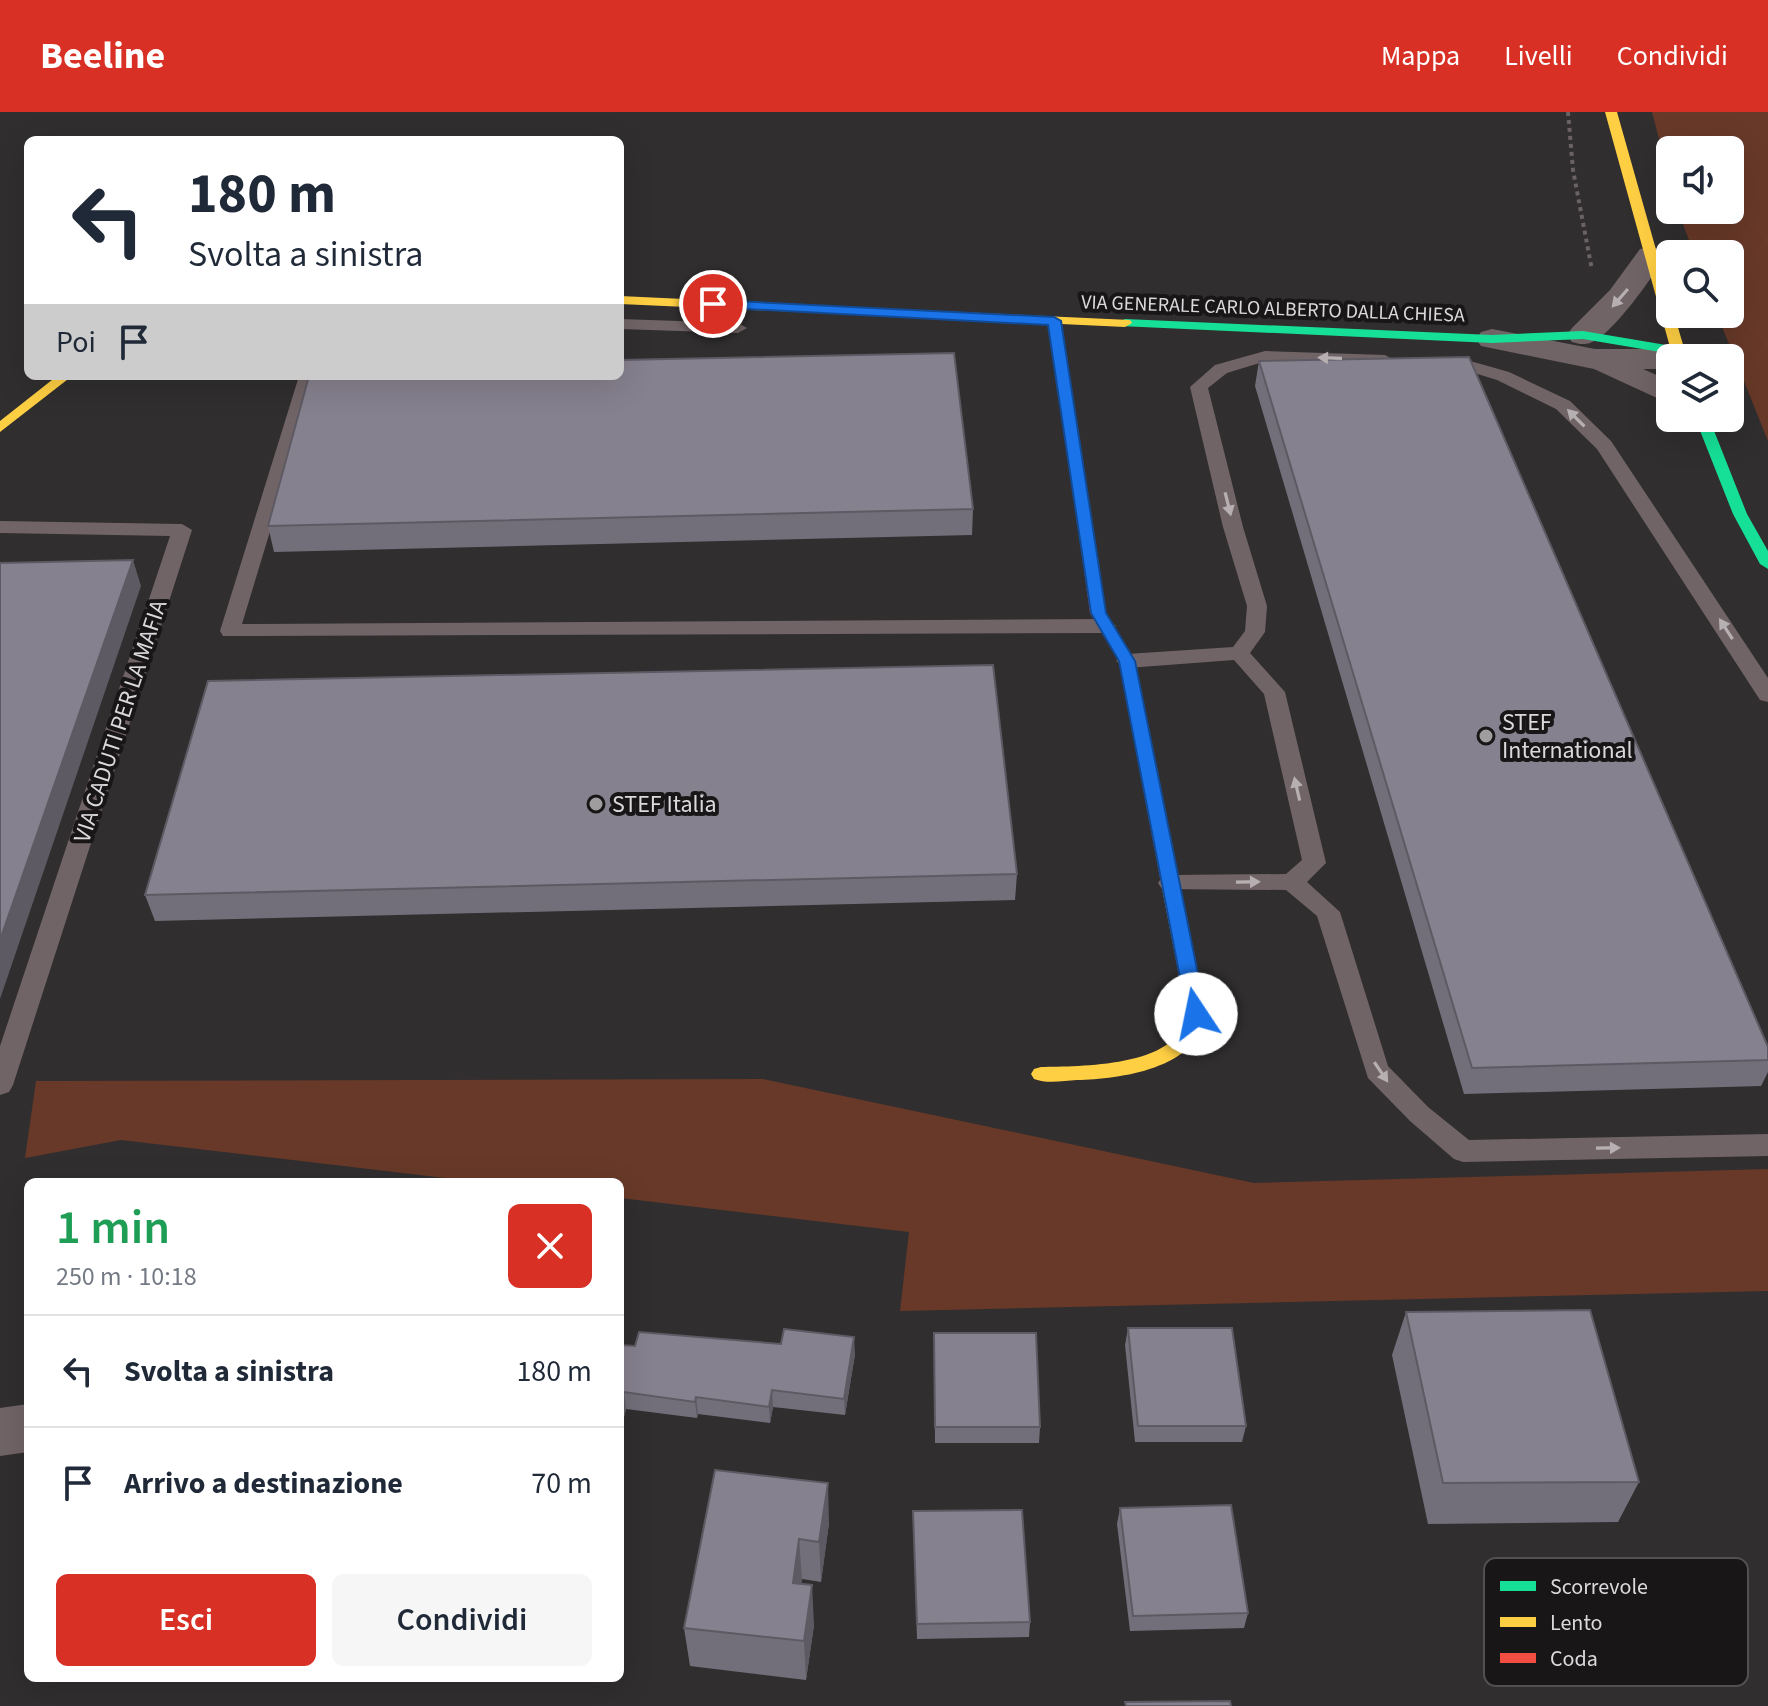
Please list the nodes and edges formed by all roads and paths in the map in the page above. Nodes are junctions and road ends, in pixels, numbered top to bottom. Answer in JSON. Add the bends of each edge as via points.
{"nodes":[{"id":1,"x":1611,"y":112,"type":"edge"},
{"id":2,"x":1651,"y":256,"type":"junction"},
{"id":3,"x":624,"y":300,"type":"edge"},
{"id":4,"x":1054,"y":321,"type":"junction"},
{"id":5,"x":624,"y":324,"type":"edge"},
{"id":6,"x":738,"y":328,"type":"dead end"},
{"id":7,"x":1492,"y":339,"type":"joint"},
{"id":8,"x":1673,"y":344,"type":"edge"},
{"id":9,"x":1589,"y":347,"type":"junction"},
{"id":10,"x":1656,"y":354,"type":"edge"},
{"id":11,"x":60,"y":380,"type":"edge"},
{"id":12,"x":307,"y":380,"type":"edge"},
{"id":13,"x":1656,"y":386,"type":"edge"},
{"id":14,"x":0,"y":428,"type":"edge"},
{"id":15,"x":1708,"y":432,"type":"edge"},
{"id":16,"x":0,"y":527,"type":"edge"},
{"id":17,"x":1768,"y":564,"type":"edge"},
{"id":18,"x":1106,"y":626,"type":"junction"},
{"id":19,"x":1239,"y":653,"type":"junction"},
{"id":20,"x":1127,"y":661,"type":"junction"},
{"id":21,"x":1768,"y":695,"type":"edge"},
{"id":22,"x":1291,"y":882,"type":"junction"},
{"id":23,"x":1170,"y":883,"type":"junction"},
{"id":24,"x":1041,"y":1074,"type":"dead end"},
{"id":25,"x":0,"y":1085,"type":"edge"},
{"id":26,"x":1768,"y":1145,"type":"edge"},
{"id":27,"x":24,"y":1429,"type":"edge"},
{"id":28,"x":0,"y":1432,"type":"edge"}],
"edges":[{"from":1,"to":2,"type":"street"},
{"from":2,"to":8,"type":"street"},
{"from":2,"to":9,"type":"street","one_way":true},
{"from":3,"to":4,"type":"street","name":"VIA GENERALE CARLO ALBERTO DALLA CHIESA"},
{"from":4,"to":7,"type":"street","name":"VIA GENERALE CARLO ALBERTO DALLA CHIESA"},
{"from":4,"to":18,"type":"street","via":[[1098,613]]},
{"from":5,"to":6,"type":"lane"},
{"from":7,"to":9,"type":"street"},
{"from":9,"to":10,"type":"street"},
{"from":9,"to":13,"type":"street"},
{"from":11,"to":14,"type":"street"},
{"from":12,"to":18,"type":"lane","via":[[230,631]]},
{"from":15,"to":17,"type":"street","via":[[1740,514]]},
{"from":16,"to":25,"type":"lane","name":"VIA CADUTI PER LA MAFIA","via":[[182,530]]},
{"from":18,"to":20,"type":"street"},
{"from":19,"to":20,"type":"lane"},
{"from":21,"to":19,"type":"lane","one_way":true,"via":[[1604,445],[1563,405],[1503,376],[1456,362],[1265,356],[1221,369],[1199,387],[1257,606],[1255,632]]},
{"from":22,"to":19,"type":"lane","one_way":true,"via":[[1314,863],[1274,692]]},
{"from":20,"to":23,"type":"street"},
{"from":23,"to":22,"type":"lane","one_way":true},
{"from":22,"to":26,"type":"lane","one_way":true,"via":[[1328,912],[1377,1071],[1463,1151]]},
{"from":23,"to":24,"type":"street","via":[[1196,1014],[1185,1040],[1119,1071]]},
{"from":27,"to":28,"type":"street"}]}
